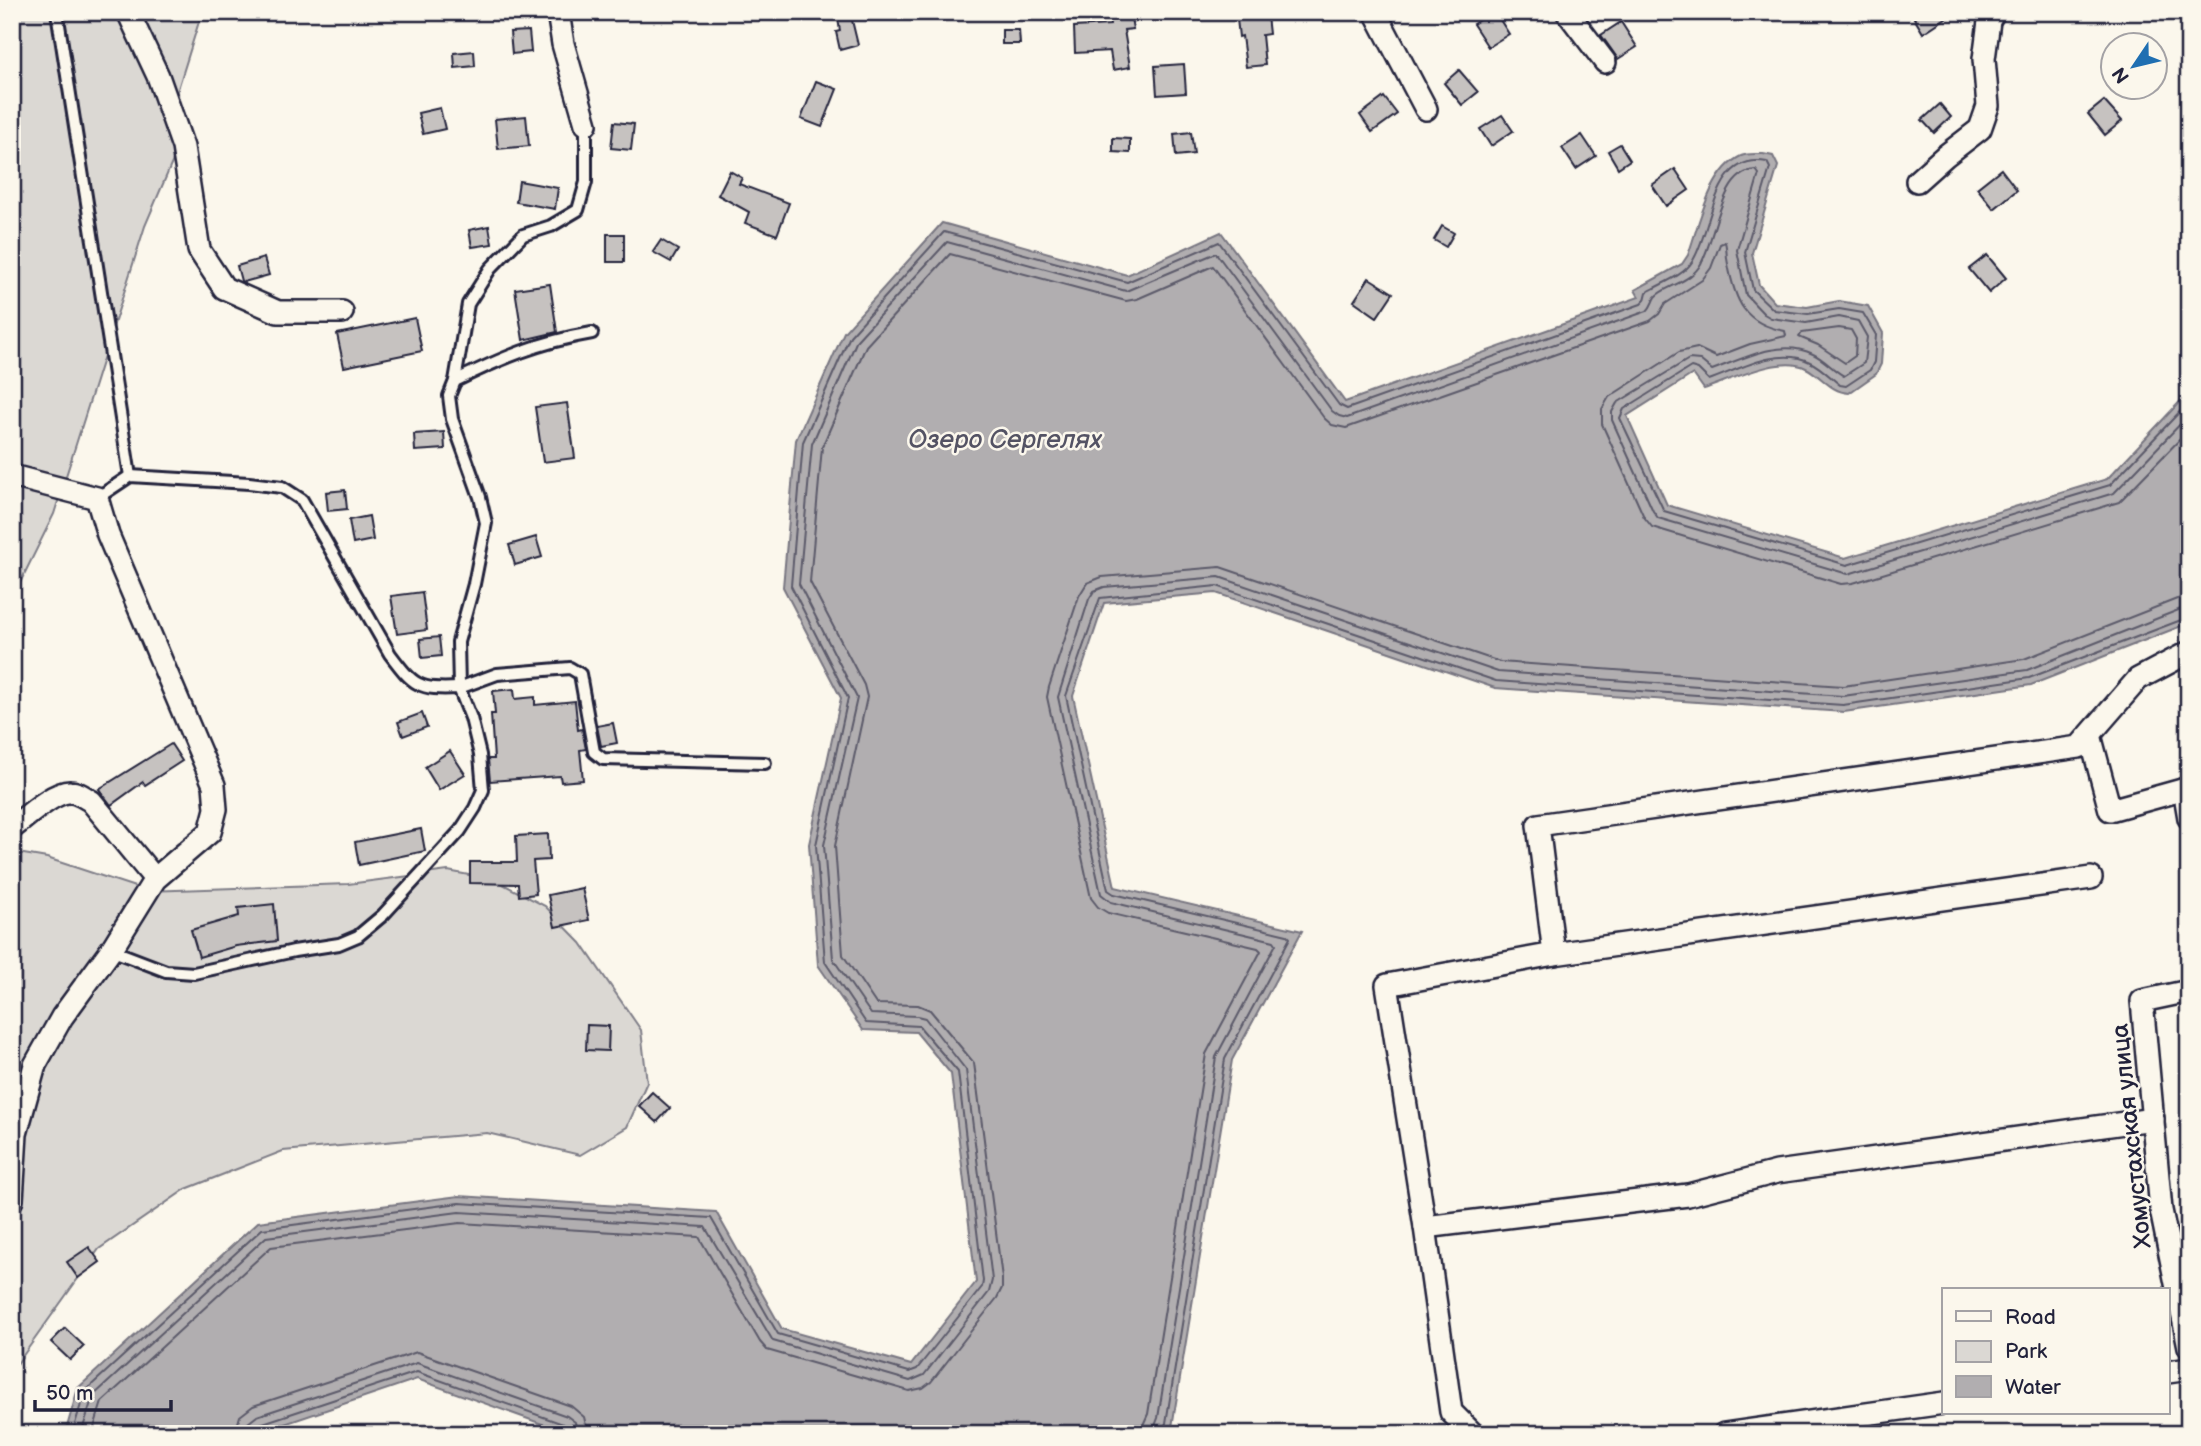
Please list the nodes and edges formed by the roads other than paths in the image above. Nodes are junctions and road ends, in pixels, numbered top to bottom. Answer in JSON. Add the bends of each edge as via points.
{"nodes":[{"id":1,"x":57,"y":12,"type":"edge"},
{"id":2,"x":128,"y":12,"type":"edge"},
{"id":3,"x":558,"y":12,"type":"edge"},
{"id":4,"x":1375,"y":12,"type":"edge"},
{"id":5,"x":1567,"y":12,"type":"edge"},
{"id":6,"x":1994,"y":12,"type":"edge"},
{"id":7,"x":1605,"y":62,"type":"dead end"},
{"id":8,"x":1426,"y":109,"type":"dead end"},
{"id":9,"x":586,"y":124,"type":"joint"},
{"id":10,"x":1917,"y":181,"type":"dead end"},
{"id":11,"x":342,"y":312,"type":"dead end"},
{"id":12,"x":592,"y":333,"type":"dead end"},
{"id":13,"x":455,"y":381,"type":"junction"},
{"id":14,"x":12,"y":476,"type":"edge"},
{"id":15,"x":130,"y":476,"type":"junction"},
{"id":16,"x":97,"y":498,"type":"junction"},
{"id":17,"x":2189,"y":652,"type":"edge"},
{"id":18,"x":459,"y":688,"type":"junction"},
{"id":19,"x":2090,"y":735,"type":"junction"},
{"id":20,"x":765,"y":763,"type":"dead end"},
{"id":21,"x":2186,"y":789,"type":"edge"},
{"id":22,"x":2189,"y":818,"type":"edge"},
{"id":23,"x":12,"y":828,"type":"edge"},
{"id":24,"x":2091,"y":878,"type":"dead end"},
{"id":25,"x":155,"y":879,"type":"junction"},
{"id":26,"x":110,"y":950,"type":"junction"},
{"id":27,"x":1555,"y":954,"type":"junction"},
{"id":28,"x":2189,"y":991,"type":"edge"},
{"id":29,"x":2152,"y":1118,"type":"junction"},
{"id":30,"x":12,"y":1200,"type":"edge"},
{"id":31,"x":1425,"y":1227,"type":"junction"},
{"id":32,"x":2189,"y":1347,"type":"edge"},
{"id":33,"x":2189,"y":1369,"type":"edge"},
{"id":34,"x":2170,"y":1371,"type":"edge"},
{"id":35,"x":1942,"y":1403,"type":"edge"},
{"id":36,"x":1751,"y":1432,"type":"edge"},
{"id":37,"x":1473,"y":1434,"type":"edge"},
{"id":38,"x":1724,"y":1434,"type":"edge"}],
"edges":[{"from":1,"to":15,"type":"lane"},
{"from":2,"to":11,"type":"street","via":[[158,76],[183,147],[199,250],[224,288],[278,312]]},
{"from":3,"to":9,"type":"street"},
{"from":4,"to":8,"type":"street"},
{"from":5,"to":7,"type":"street"},
{"from":6,"to":10,"type":"street","via":[[1984,59],[1988,106],[1980,128]]},
{"from":9,"to":13,"type":"lane","via":[[586,182],[578,210],[523,235],[490,268],[468,304]]},
{"from":12,"to":13,"type":"lane","via":[[505,356]]},
{"from":13,"to":18,"type":"lane","via":[[449,396],[452,419],[486,523],[458,642]]},
{"from":14,"to":16,"type":"street"},
{"from":15,"to":16,"type":"lane"},
{"from":15,"to":18,"type":"lane","via":[[249,483],[282,488],[302,500],[390,654],[408,677],[423,687]]},
{"from":16,"to":25,"type":"street","via":[[108,535],[214,785],[216,809],[210,832]]},
{"from":17,"to":19,"type":"street","via":[[2138,679]]},
{"from":18,"to":20,"type":"lane","via":[[497,674],[570,668],[580,674],[594,752],[603,759]]},
{"from":18,"to":26,"type":"lane","via":[[480,755],[483,790],[460,831],[359,936],[194,973],[166,971]]},
{"from":19,"to":21,"type":"street","via":[[2110,810]]},
{"from":19,"to":27,"type":"street","via":[[2079,747],[1538,825]]},
{"from":21,"to":22,"type":"street"},
{"from":23,"to":25,"type":"street","via":[[55,796],[78,793],[91,801]]},
{"from":24,"to":27,"type":"street"},
{"from":25,"to":26,"type":"street"},
{"from":26,"to":30,"type":"street","via":[[62,1017],[35,1065],[16,1134]]},
{"from":27,"to":31,"type":"street","via":[[1387,985]]},
{"from":28,"to":29,"type":"street","name":"Хомустахская улица","via":[[2142,1002]]},
{"from":29,"to":31,"type":"street","via":[[1777,1172],[1688,1195]]},
{"from":29,"to":32,"type":"street","name":"Хомустахская улица","via":[[2161,1210]]},
{"from":31,"to":37,"type":"street","via":[[1451,1412]]},
{"from":33,"to":34,"type":"street"},
{"from":35,"to":36,"type":"street"},
{"from":36,"to":38,"type":"street"}]}
